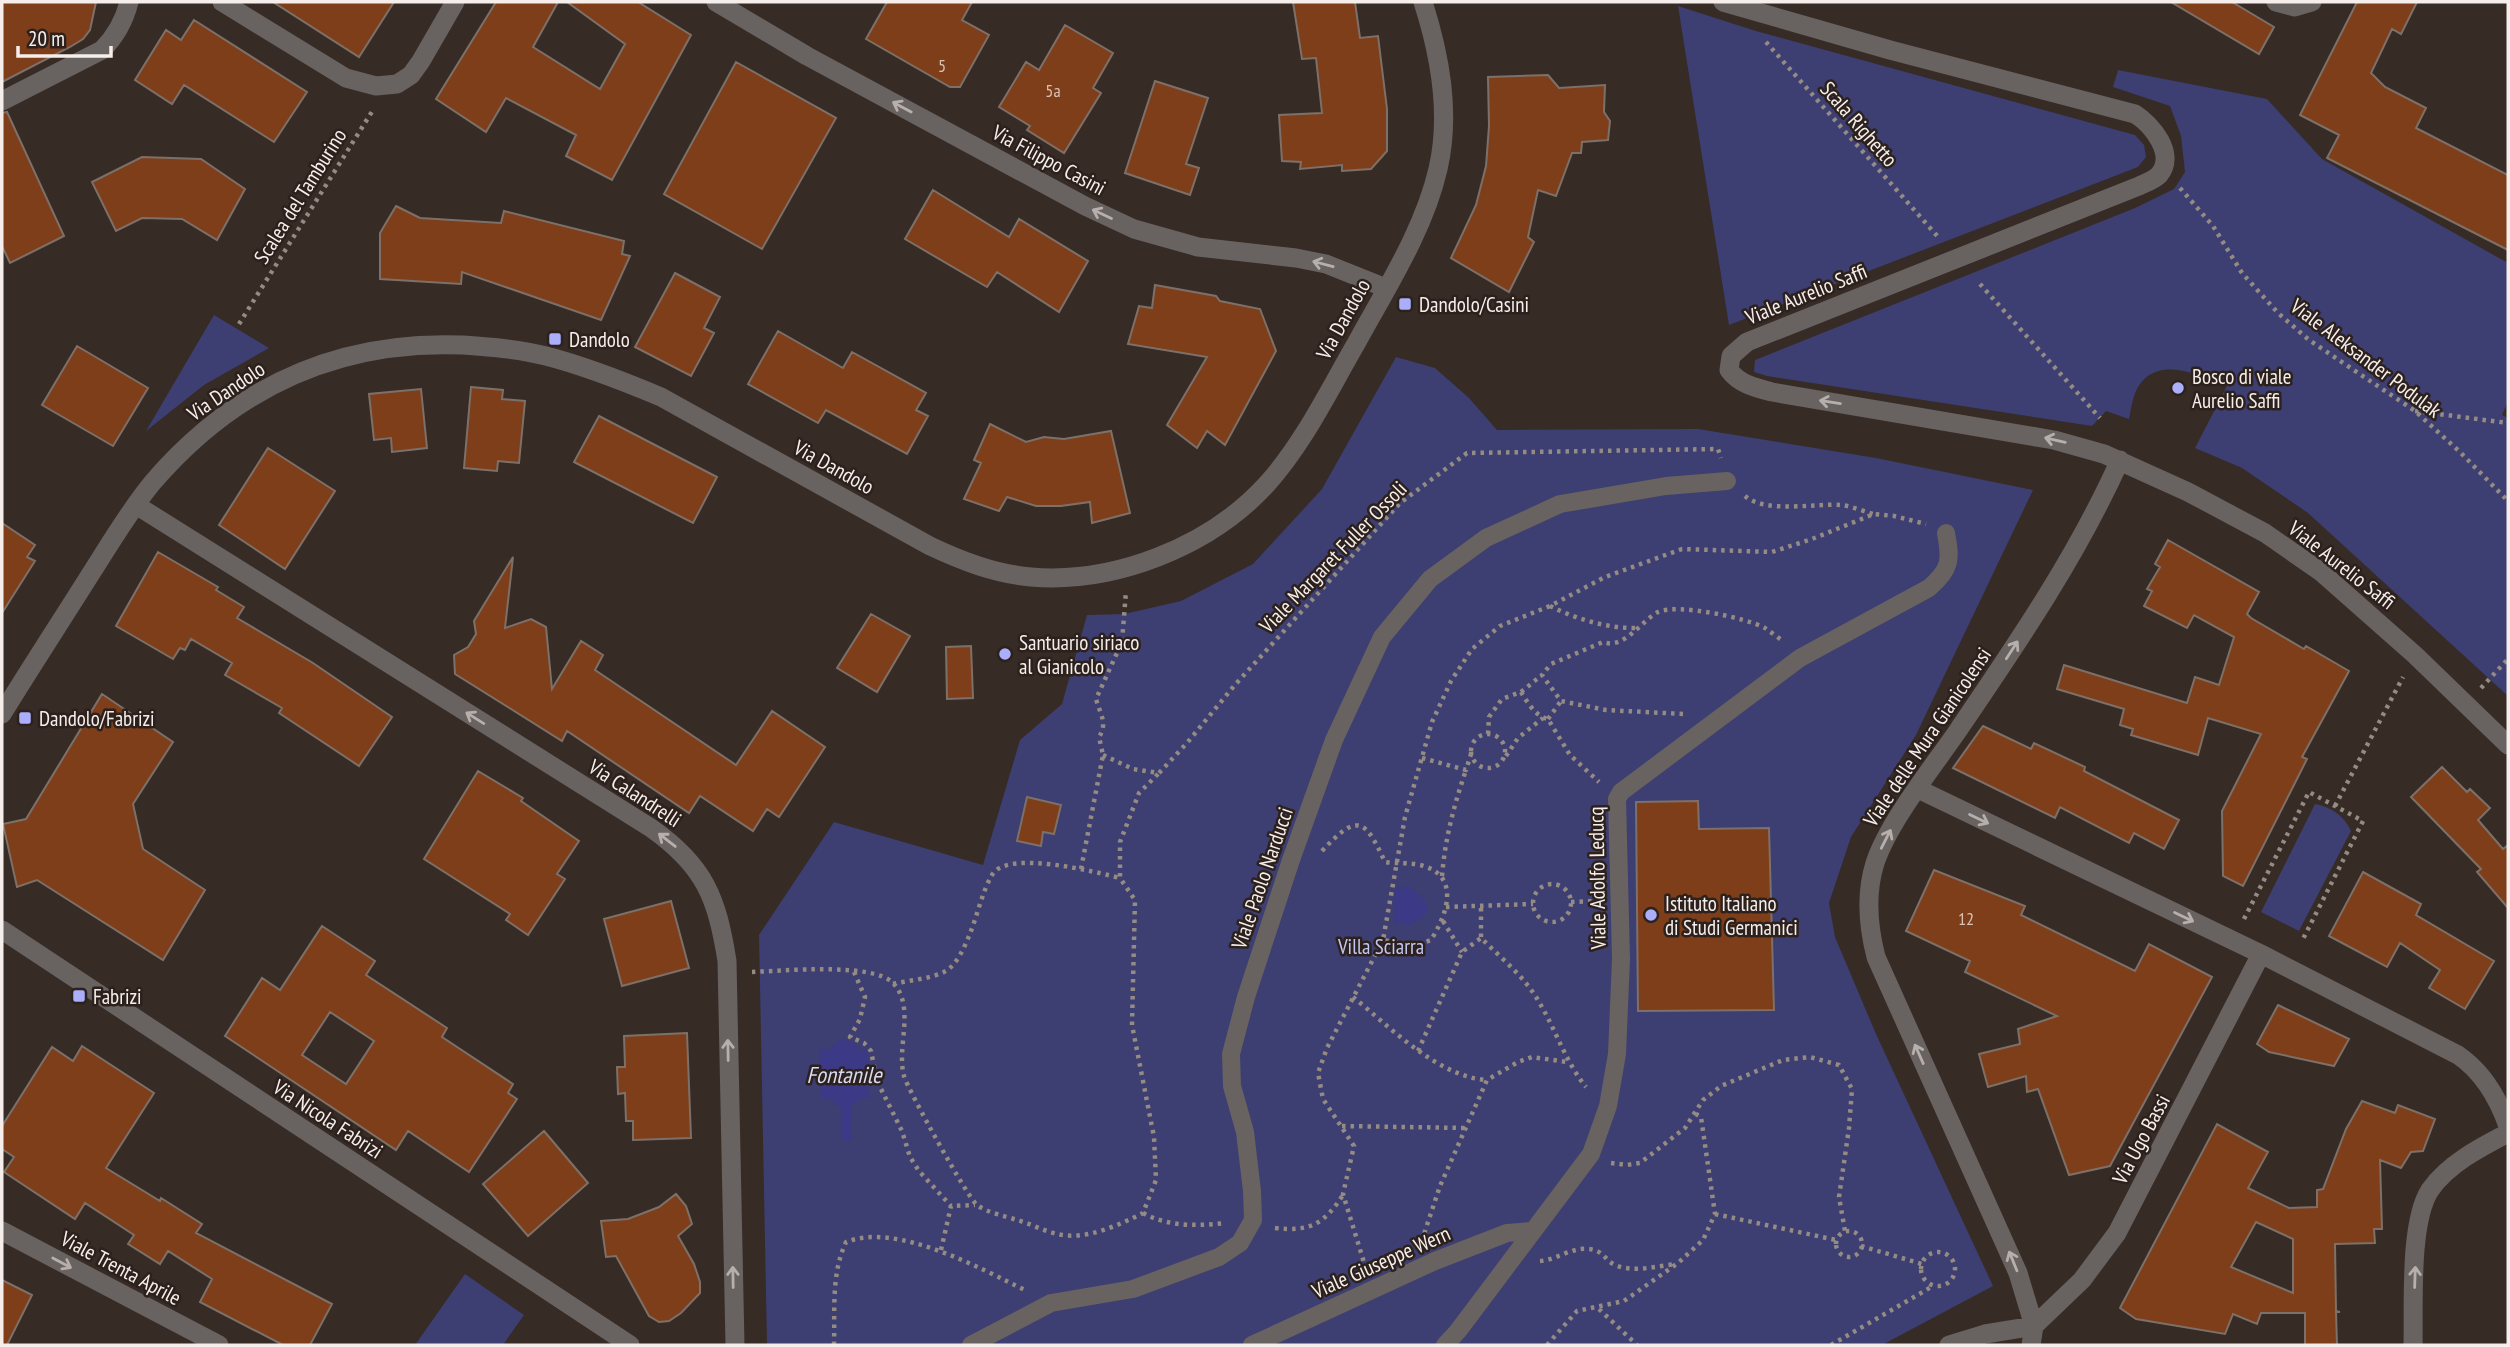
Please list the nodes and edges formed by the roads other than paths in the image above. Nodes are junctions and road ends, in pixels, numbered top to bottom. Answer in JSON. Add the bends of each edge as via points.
{"nodes":[{"id":1,"x":128,"y":2,"type":"edge"},
{"id":2,"x":222,"y":2,"type":"edge"},
{"id":3,"x":455,"y":2,"type":"edge"},
{"id":4,"x":716,"y":2,"type":"edge"},
{"id":5,"x":1423,"y":2,"type":"edge"},
{"id":6,"x":1723,"y":2,"type":"edge"},
{"id":7,"x":2276,"y":2,"type":"edge"},
{"id":8,"x":2309,"y":3,"type":"edge"},
{"id":9,"x":2,"y":101,"type":"edge"},
{"id":10,"x":1386,"y":289,"type":"junction"},
{"id":11,"x":2120,"y":460,"type":"junction"},
{"id":12,"x":1727,"y":481,"type":"road end"},
{"id":13,"x":136,"y":505,"type":"junction"},
{"id":14,"x":1946,"y":533,"type":"road end"},
{"id":15,"x":2,"y":713,"type":"edge"},
{"id":16,"x":2508,"y":745,"type":"edge"},
{"id":17,"x":1918,"y":789,"type":"junction"},
{"id":18,"x":2,"y":930,"type":"edge"},
{"id":19,"x":2262,"y":954,"type":"junction"},
{"id":20,"x":2508,"y":1126,"type":"edge"},
{"id":21,"x":2508,"y":1133,"type":"edge"},
{"id":22,"x":2,"y":1231,"type":"edge"},
{"id":23,"x":1532,"y":1231,"type":"junction"},
{"id":24,"x":2033,"y":1336,"type":"edge"},
{"id":25,"x":219,"y":1345,"type":"edge"},
{"id":26,"x":630,"y":1345,"type":"edge"},
{"id":27,"x":735,"y":1345,"type":"edge"},
{"id":28,"x":971,"y":1345,"type":"edge"},
{"id":29,"x":1252,"y":1345,"type":"edge"},
{"id":30,"x":1445,"y":1345,"type":"edge"},
{"id":31,"x":1949,"y":1345,"type":"edge"},
{"id":32,"x":2413,"y":1345,"type":"edge"}],
"edges":[{"from":1,"to":9,"type":"street","via":[[114,38],[102,50]]},
{"from":2,"to":3,"type":"street","via":[[346,78],[363,85],[388,86],[417,68]]},
{"from":10,"to":4,"type":"street","name":"Via Filippo Casini","one_way":true,"via":[[1312,261],[1207,249],[1134,229],[807,56]]},
{"from":5,"to":10,"type":"street","name":"Via Dandolo","via":[[1442,83],[1440,155],[1429,200]]},
{"from":11,"to":6,"type":"street","name":"Viale Aurelio Saffi","one_way":true,"via":[[2037,436],[1761,389],[1738,380],[1729,370],[1731,356],[1747,342],[2139,186],[2163,167],[2162,145],[2148,122],[2135,114]]},
{"from":7,"to":8,"type":"street","via":[[2295,7]]},
{"from":10,"to":13,"type":"street","name":"Via Dandolo","via":[[1307,427],[1267,483],[1212,530],[1128,566],[1094,573],[1050,578],[1012,575],[971,564],[930,546],[654,394],[545,356],[482,346],[372,351],[280,381],[212,424],[172,461]]},
{"from":11,"to":16,"type":"street","name":"Viale Aurelio Saffi","via":[[2290,549],[2350,595]]},
{"from":17,"to":11,"type":"street","name":"Viale delle Mura Gianicolensi","one_way":true,"via":[[2064,569]]},
{"from":12,"to":28,"type":"street","name":"Viale Paolo Narducci","via":[[1560,504],[1486,538],[1430,579],[1382,637],[1334,740],[1246,997],[1231,1054],[1232,1086],[1245,1132],[1253,1220],[1240,1243],[1219,1257],[1133,1289],[1051,1303]]},
{"from":13,"to":15,"type":"street","name":"Via Dandolo"},
{"from":27,"to":13,"type":"street","name":"Via Calandrelli","one_way":true,"via":[[727,973],[714,902],[690,862],[666,839]]},
{"from":14,"to":23,"type":"street","name":"Viale Adolfo Leducq","via":[[1951,557],[1941,578],[1929,588],[1800,658],[1621,792],[1617,799],[1617,1054],[1608,1106],[1591,1154]]},
{"from":17,"to":19,"type":"street","one_way":true},
{"from":24,"to":17,"type":"street","name":"Viale delle Mura Gianicolensi","one_way":true,"via":[[2011,1255],[1872,943],[1868,904],[1872,872],[1884,841]]},
{"from":18,"to":26,"type":"street","name":"Via Nicola Fabrizi"},
{"from":19,"to":20,"type":"street","via":[[2458,1055],[2486,1083]]},
{"from":19,"to":24,"type":"street","name":"Via Ugo Bassi","via":[[2117,1233]]},
{"from":32,"to":21,"type":"street","one_way":true,"via":[[2417,1243],[2426,1199],[2456,1165]]},
{"from":22,"to":25,"type":"street","name":"Viale Trenta Aprile","one_way":true},
{"from":23,"to":29,"type":"street","name":"Viale Giuseppe Wern","via":[[1507,1233],[1435,1261]]},
{"from":23,"to":30,"type":"street","name":"Viale Adolfo Leducq"},
{"from":24,"to":31,"type":"street","via":[[1985,1334]]}]}
